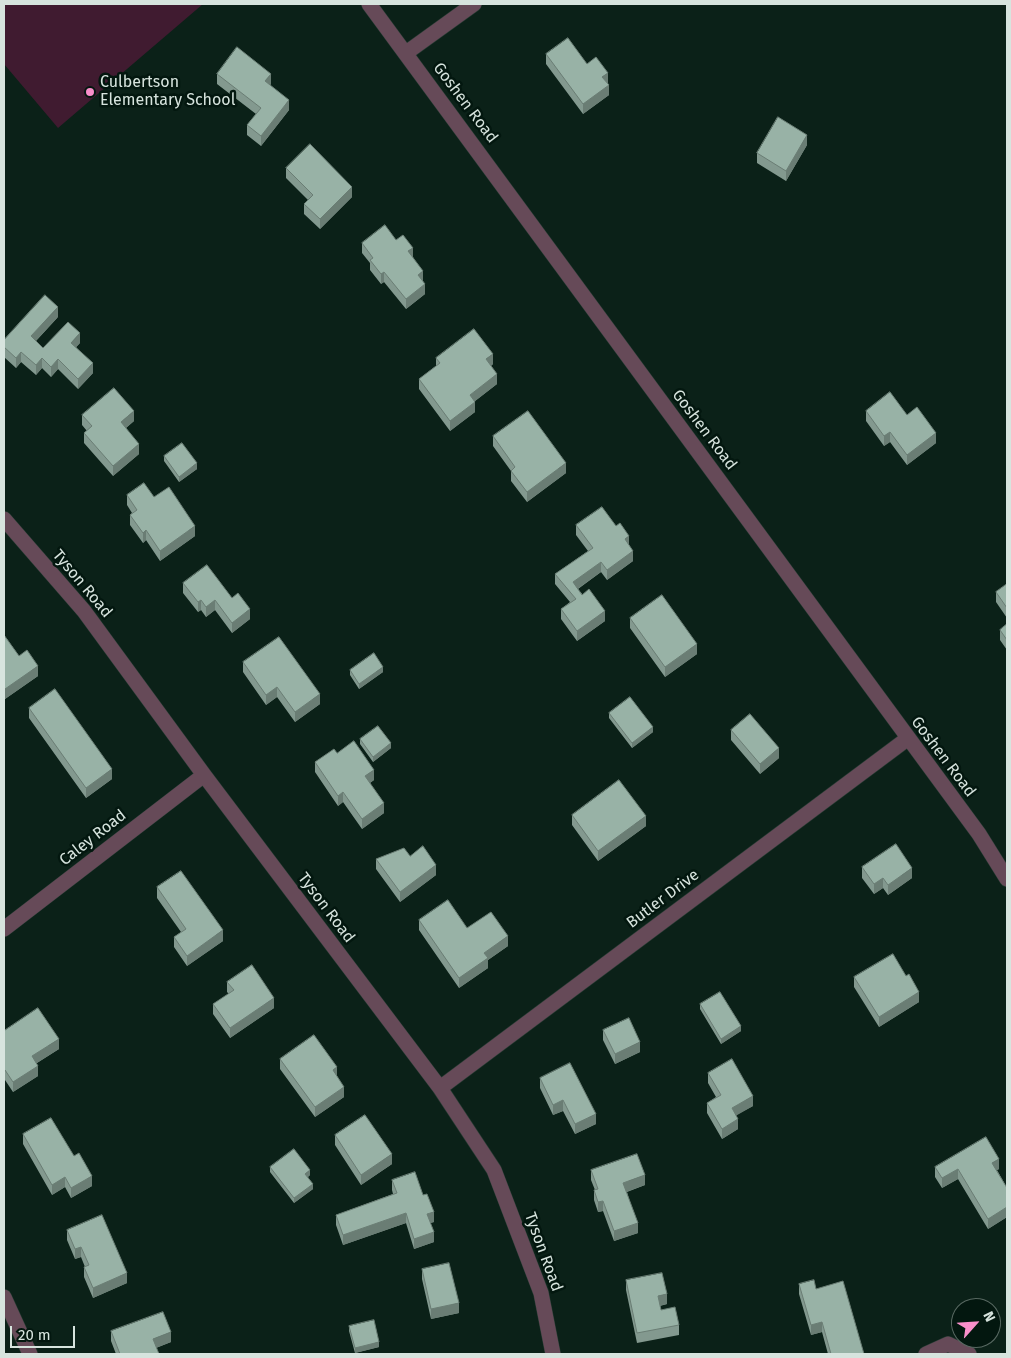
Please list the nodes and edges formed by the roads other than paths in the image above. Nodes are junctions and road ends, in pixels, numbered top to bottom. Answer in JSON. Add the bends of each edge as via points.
{"nodes":[{"id":1,"x":369,"y":4,"type":"edge"},
{"id":2,"x":474,"y":4,"type":"edge"},
{"id":3,"x":406,"y":53,"type":"junction"},
{"id":4,"x":4,"y":519,"type":"edge"},
{"id":5,"x":907,"y":739,"type":"junction"},
{"id":6,"x":204,"y":775,"type":"junction"},
{"id":7,"x":1007,"y":880,"type":"edge"},
{"id":8,"x":4,"y":929,"type":"edge"},
{"id":9,"x":440,"y":1088,"type":"junction"},
{"id":10,"x":4,"y":1297,"type":"edge"},
{"id":11,"x":30,"y":1354,"type":"edge"},
{"id":12,"x":553,"y":1354,"type":"edge"},
{"id":13,"x":926,"y":1354,"type":"edge"},
{"id":14,"x":970,"y":1354,"type":"edge"}],
"edges":[{"from":1,"to":3,"type":"street","name":"Goshen Road"},
{"from":2,"to":3,"type":"street"},
{"from":3,"to":5,"type":"street","name":"Goshen Road"},
{"from":4,"to":6,"type":"street","name":"Tyson Road","via":[[84,611]]},
{"from":5,"to":7,"type":"street","name":"Goshen Road","via":[[978,834]]},
{"from":5,"to":9,"type":"street","name":"Butler Drive"},
{"from":6,"to":8,"type":"street","name":"Caley Road"},
{"from":6,"to":9,"type":"street","name":"Tyson Road"},
{"from":9,"to":12,"type":"street","name":"Tyson Road","via":[[494,1170],[541,1293]]},
{"from":10,"to":11,"type":"street"},
{"from":13,"to":14,"type":"street","via":[[948,1344]]}]}
